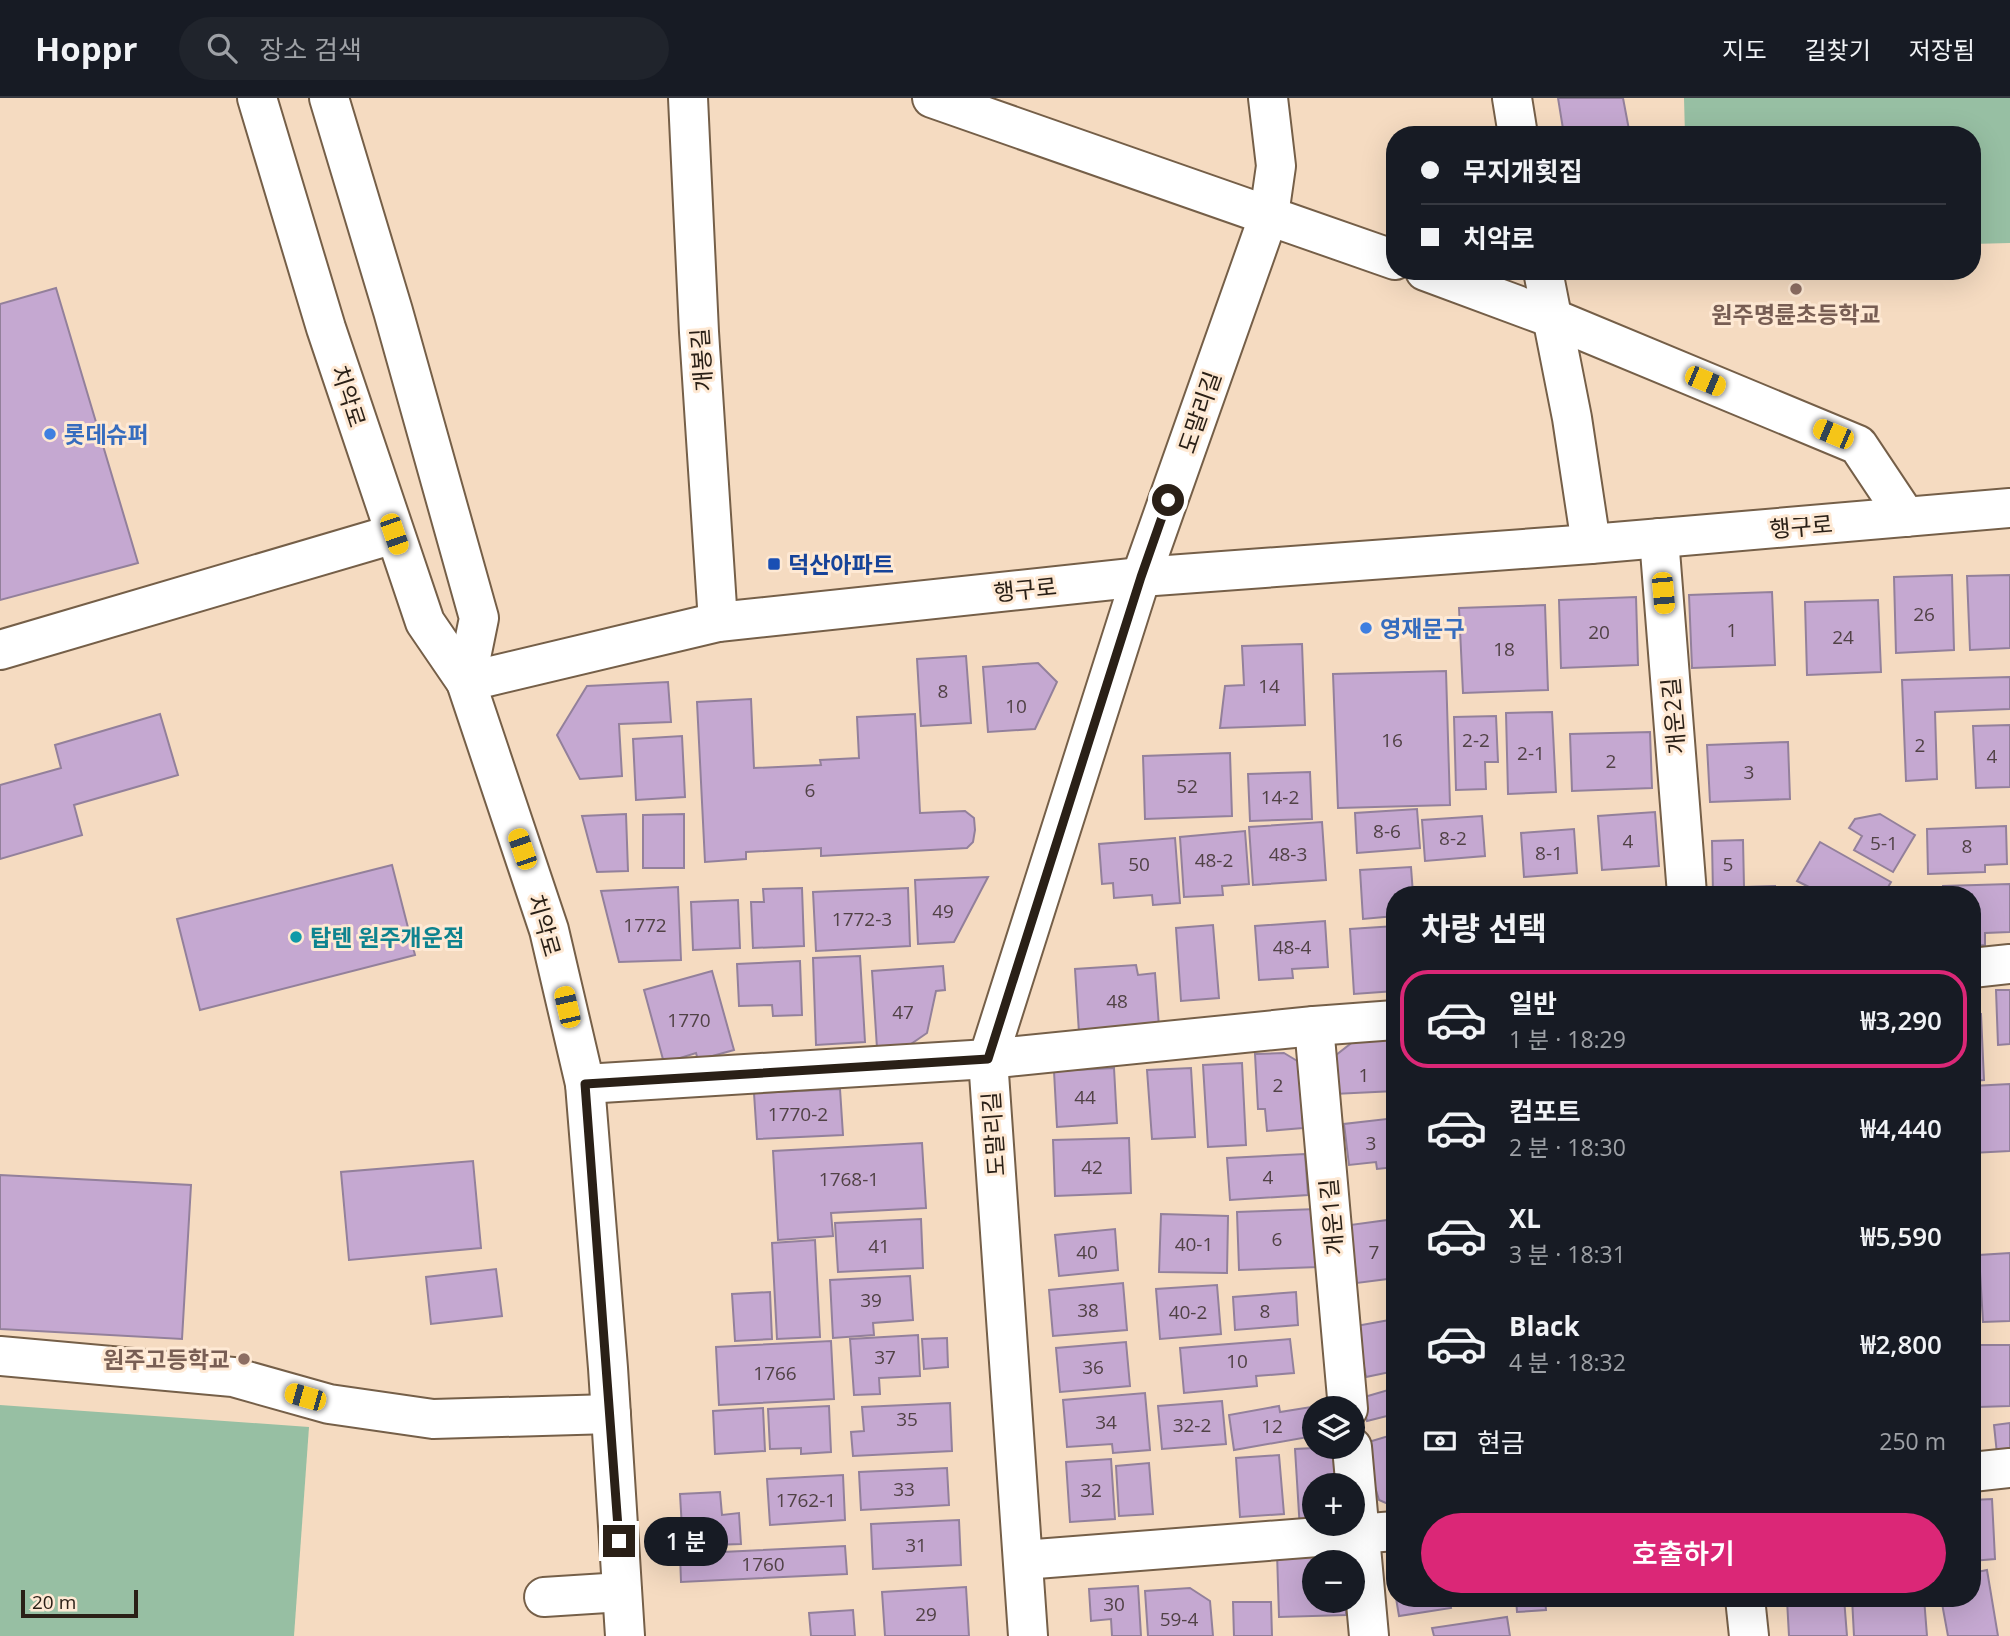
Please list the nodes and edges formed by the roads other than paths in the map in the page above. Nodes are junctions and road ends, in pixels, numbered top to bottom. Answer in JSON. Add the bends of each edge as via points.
{"nodes":[{"id":1,"x":257,"y":98,"type":"edge"},
{"id":2,"x":328,"y":98,"type":"edge"},
{"id":3,"x":688,"y":98,"type":"edge"},
{"id":4,"x":932,"y":98,"type":"edge"},
{"id":5,"x":1268,"y":98,"type":"edge"},
{"id":6,"x":1511,"y":98,"type":"edge"},
{"id":7,"x":1516,"y":126,"type":"edge"},
{"id":8,"x":1269,"y":215,"type":"junction"},
{"id":9,"x":1386,"y":257,"type":"edge"},
{"id":10,"x":1449,"y":280,"type":"edge"},
{"id":11,"x":1546,"y":280,"type":"edge"},
{"id":12,"x":1552,"y":317,"type":"junction"},
{"id":13,"x":2010,"y":508,"type":"edge"},
{"id":14,"x":1906,"y":517,"type":"junction"},
{"id":15,"x":394,"y":534,"type":"junction"},
{"id":16,"x":1659,"y":538,"type":"junction"},
{"id":17,"x":1591,"y":544,"type":"junction"},
{"id":18,"x":1141,"y":577,"type":"junction"},
{"id":19,"x":718,"y":622,"type":"junction"},
{"id":20,"x":0,"y":650,"type":"edge"},
{"id":21,"x":466,"y":682,"type":"junction"},
{"id":22,"x":1686,"y":886,"type":"edge"},
{"id":23,"x":2010,"y":964,"type":"edge"},
{"id":24,"x":1981,"y":967,"type":"edge"},
{"id":25,"x":1386,"y":1021,"type":"edge"},
{"id":26,"x":1314,"y":1026,"type":"junction"},
{"id":27,"x":988,"y":1059,"type":"junction"},
{"id":28,"x":585,"y":1084,"type":"junction"},
{"id":29,"x":0,"y":1356,"type":"edge"},
{"id":30,"x":1347,"y":1396,"type":"edge"},
{"id":31,"x":611,"y":1414,"type":"junction"},
{"id":32,"x":1355,"y":1459,"type":"edge"},
{"id":33,"x":2010,"y":1468,"type":"edge"},
{"id":34,"x":1981,"y":1471,"type":"edge"},
{"id":35,"x":1377,"y":1533,"type":"edge"},
{"id":36,"x":1023,"y":1560,"type":"junction"},
{"id":37,"x":622,"y":1592,"type":"junction"},
{"id":38,"x":544,"y":1597,"type":"dead end"},
{"id":39,"x":1746,"y":1607,"type":"edge"},
{"id":40,"x":625,"y":1636,"type":"edge"},
{"id":41,"x":1028,"y":1636,"type":"edge"},
{"id":42,"x":1369,"y":1636,"type":"edge"},
{"id":43,"x":1749,"y":1636,"type":"edge"}],
"edges":[{"from":1,"to":15,"type":"street","name":"치악로"},
{"from":2,"to":21,"type":"street","name":"치악로","via":[[479,618]]},
{"from":3,"to":19,"type":"street","name":"개봉길"},
{"from":4,"to":8,"type":"street"},
{"from":5,"to":8,"type":"street","name":"도말리길","via":[[1276,166]]},
{"from":6,"to":7,"type":"street"},
{"from":8,"to":9,"type":"street"},
{"from":8,"to":18,"type":"street","name":"도말리길"},
{"from":10,"to":12,"type":"street"},
{"from":11,"to":12,"type":"street"},
{"from":12,"to":14,"type":"street","via":[[1858,444]]},
{"from":12,"to":17,"type":"street"},
{"from":13,"to":14,"type":"street","name":"행구로"},
{"from":14,"to":16,"type":"street","name":"행구로"},
{"from":15,"to":20,"type":"street"},
{"from":15,"to":21,"type":"street","name":"치악로","via":[[425,622]]},
{"from":16,"to":17,"type":"street","name":"행구로"},
{"from":16,"to":22,"type":"street","name":"개운2길"},
{"from":17,"to":18,"type":"street","name":"행구로"},
{"from":18,"to":19,"type":"street","name":"행구로"},
{"from":18,"to":27,"type":"street","name":"도말리길"},
{"from":19,"to":21,"type":"street","name":"행구로"},
{"from":21,"to":28,"type":"street","name":"치악로","via":[[549,930]]},
{"from":23,"to":24,"type":"street"},
{"from":25,"to":26,"type":"street"},
{"from":26,"to":27,"type":"street"},
{"from":26,"to":30,"type":"street","name":"개운1길"},
{"from":27,"to":28,"type":"street"},
{"from":27,"to":36,"type":"street","name":"도말리길"},
{"from":28,"to":31,"type":"street","name":"치악로"},
{"from":29,"to":31,"type":"street","via":[[233,1377],[330,1404],[433,1419]]},
{"from":31,"to":37,"type":"street","name":"치악로"},
{"from":32,"to":35,"type":"street"},
{"from":33,"to":34,"type":"street"},
{"from":35,"to":36,"type":"street"},
{"from":35,"to":42,"type":"street"},
{"from":36,"to":41,"type":"street","name":"도말리길"},
{"from":37,"to":38,"type":"street"},
{"from":37,"to":40,"type":"street","name":"치악로"},
{"from":39,"to":43,"type":"street"}]}
